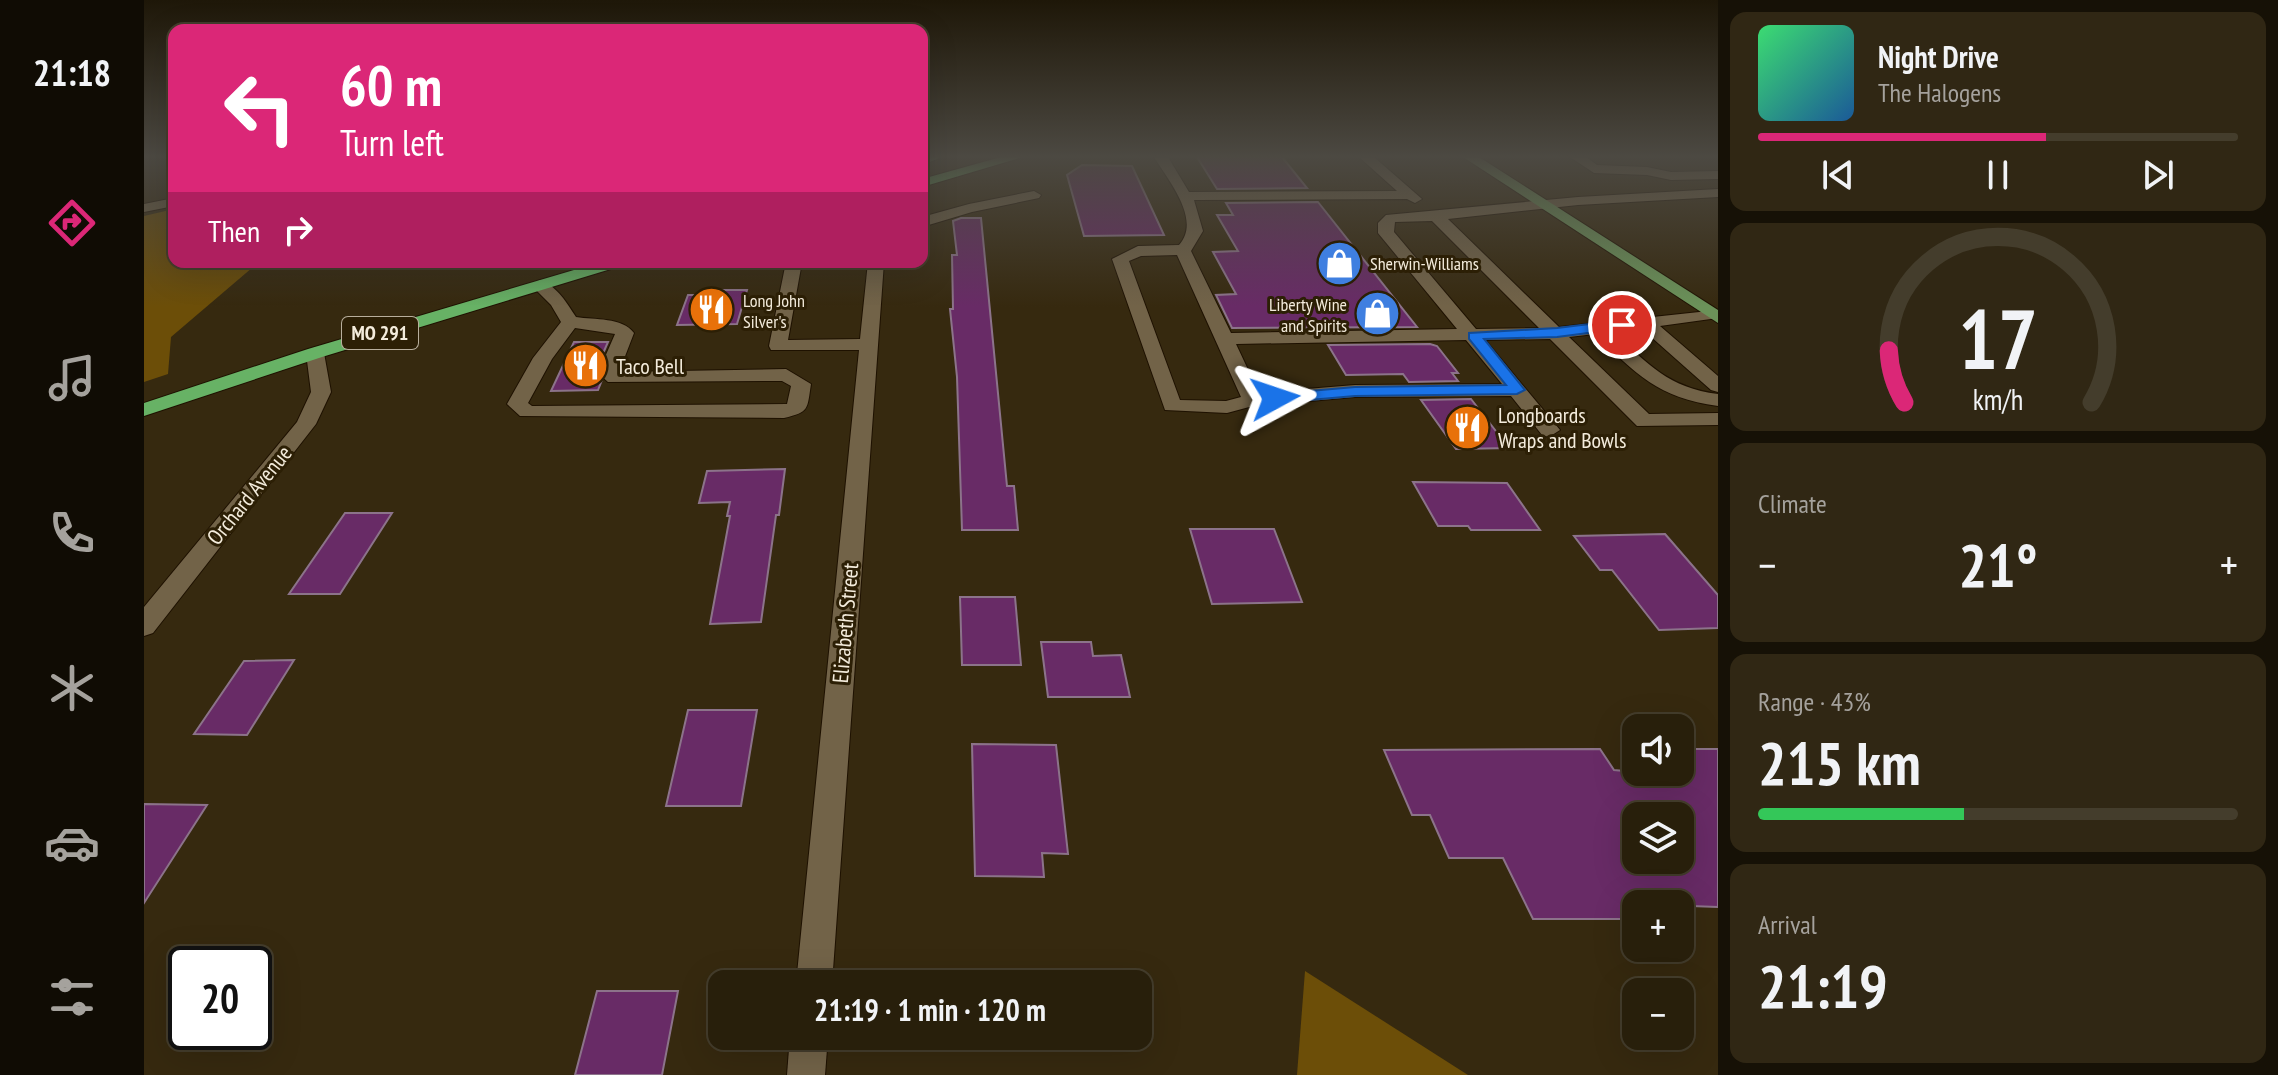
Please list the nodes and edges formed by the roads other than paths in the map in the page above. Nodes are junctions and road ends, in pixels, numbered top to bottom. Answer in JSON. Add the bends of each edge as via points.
{"nodes":[{"id":1,"x":977,"y":207,"type":"edge"},
{"id":2,"x":1187,"y":207,"type":"edge"},
{"id":3,"x":1425,"y":207,"type":"edge"},
{"id":4,"x":1522,"y":207,"type":"edge"},
{"id":5,"x":1546,"y":207,"type":"edge"},
{"id":6,"x":1436,"y":216,"type":"junction"},
{"id":7,"x":928,"y":220,"type":"edge"},
{"id":8,"x":1183,"y":250,"type":"junction"},
{"id":9,"x":598,"y":268,"type":"edge"},
{"id":10,"x":793,"y":268,"type":"edge"},
{"id":11,"x":875,"y":268,"type":"edge"},
{"id":12,"x":540,"y":285,"type":"junction"},
{"id":13,"x":1715,"y":316,"type":"edge"},
{"id":14,"x":570,"y":322,"type":"junction"},
{"id":15,"x":1645,"y":322,"type":"junction"},
{"id":16,"x":1599,"y":328,"type":"junction"},
{"id":17,"x":1557,"y":333,"type":"junction"},
{"id":18,"x":1474,"y":336,"type":"junction"},
{"id":19,"x":1224,"y":339,"type":"junction"},
{"id":20,"x":869,"y":344,"type":"junction"},
{"id":21,"x":315,"y":353,"type":"junction"},
{"id":22,"x":1718,"y":386,"type":"edge"},
{"id":23,"x":1517,"y":390,"type":"junction"},
{"id":24,"x":1252,"y":400,"type":"junction"},
{"id":25,"x":1718,"y":400,"type":"edge"},
{"id":26,"x":144,"y":410,"type":"edge"},
{"id":27,"x":1718,"y":419,"type":"edge"},
{"id":28,"x":1549,"y":430,"type":"dead end"},
{"id":29,"x":144,"y":626,"type":"edge"},
{"id":30,"x":815,"y":970,"type":"edge"},
{"id":31,"x":808,"y":1050,"type":"edge"},
{"id":32,"x":806,"y":1075,"type":"edge"}],
"edges":[{"from":1,"to":7,"type":"street"},
{"from":2,"to":8,"type":"street","via":[[1196,229]]},
{"from":3,"to":6,"type":"street"},
{"from":4,"to":6,"type":"street"},
{"from":5,"to":13,"type":"main road"},
{"from":6,"to":17,"type":"street"},
{"from":6,"to":18,"type":"street","via":[[1391,218],[1386,233]]},
{"from":8,"to":19,"type":"street"},
{"from":8,"to":24,"type":"street","via":[[1138,251],[1120,259],[1172,406],[1227,407]]},
{"from":9,"to":12,"type":"highway","number":"MO 291"},
{"from":10,"to":20,"type":"street","via":[[778,346]]},
{"from":11,"to":20,"type":"street","name":"Elizabeth Street"},
{"from":12,"to":14,"type":"street"},
{"from":12,"to":21,"type":"highway","number":"MO 291"},
{"from":13,"to":15,"type":"street"},
{"from":14,"to":14,"type":"street","via":[[517,404],[527,412],[797,408],[801,384],[786,375],[615,378],[608,373],[625,333]]},
{"from":15,"to":16,"type":"street"},
{"from":15,"to":22,"type":"street"},
{"from":16,"to":17,"type":"street"},
{"from":16,"to":25,"type":"street","via":[[1665,389],[1689,399]]},
{"from":17,"to":18,"type":"street"},
{"from":17,"to":27,"type":"street","via":[[1644,421]]},
{"from":18,"to":19,"type":"street"},
{"from":18,"to":23,"type":"street"},
{"from":19,"to":24,"type":"street"},
{"from":20,"to":30,"type":"street","name":"Elizabeth Street"},
{"from":21,"to":26,"type":"highway","number":"MO 291"},
{"from":21,"to":29,"type":"street","name":"Orchard Avenue","via":[[321,392],[306,424]]},
{"from":23,"to":24,"type":"street","via":[[1355,391]]},
{"from":23,"to":28,"type":"street"},
{"from":31,"to":32,"type":"street"}]}
